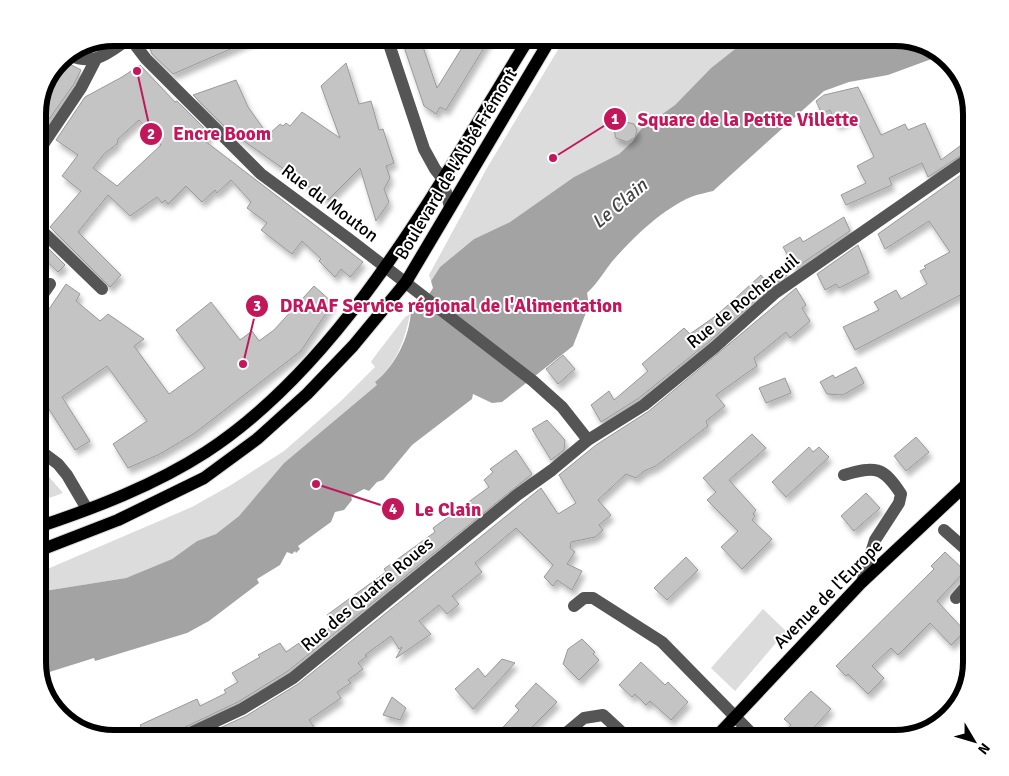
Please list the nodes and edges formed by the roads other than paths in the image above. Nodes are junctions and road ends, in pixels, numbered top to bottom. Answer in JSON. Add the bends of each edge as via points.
{"nodes":[{"id":1,"x":117,"y":46,"type":"edge"},
{"id":2,"x":136,"y":46,"type":"edge"},
{"id":3,"x":390,"y":46,"type":"edge"},
{"id":4,"x":524,"y":46,"type":"edge"},
{"id":5,"x":546,"y":46,"type":"edge"},
{"id":6,"x":77,"y":58,"type":"edge"},
{"id":7,"x":96,"y":59,"type":"junction"},
{"id":8,"x":46,"y":140,"type":"edge"},
{"id":9,"x":963,"y":162,"type":"edge"},
{"id":10,"x":442,"y":178,"type":"junction"},
{"id":11,"x":464,"y":184,"type":"junction"},
{"id":12,"x":450,"y":207,"type":"junction"},
{"id":13,"x":46,"y":235,"type":"edge"},
{"id":14,"x":385,"y":266,"type":"junction"},
{"id":15,"x":406,"y":282,"type":"junction"},
{"id":16,"x":50,"y":284,"type":"dead end"},
{"id":17,"x":102,"y":289,"type":"dead end"},
{"id":18,"x":46,"y":290,"type":"edge"},
{"id":19,"x":588,"y":440,"type":"junction"},
{"id":20,"x":46,"y":455,"type":"edge"},
{"id":21,"x":844,"y":475,"type":"dead end"},
{"id":22,"x":963,"y":488,"type":"edge"},
{"id":23,"x":88,"y":509,"type":"junction"},
{"id":24,"x":46,"y":524,"type":"edge"},
{"id":25,"x":944,"y":530,"type":"dead end"},
{"id":26,"x":963,"y":546,"type":"edge"},
{"id":27,"x":46,"y":548,"type":"edge"},
{"id":28,"x":862,"y":582,"type":"junction"},
{"id":29,"x":963,"y":591,"type":"edge"},
{"id":30,"x":956,"y":598,"type":"dead end"},
{"id":31,"x":574,"y":606,"type":"dead end"},
{"id":32,"x":735,"y":716,"type":"junction"},
{"id":33,"x":197,"y":730,"type":"edge"},
{"id":34,"x":570,"y":730,"type":"edge"},
{"id":35,"x":619,"y":730,"type":"edge"},
{"id":36,"x":722,"y":730,"type":"edge"},
{"id":37,"x":748,"y":730,"type":"edge"}],
"edges":[{"from":1,"to":7,"type":"street"},
{"from":2,"to":14,"type":"street","name":"Rue du Mouton","via":[[261,174]]},
{"from":3,"to":10,"type":"street","via":[[424,149]]},
{"from":4,"to":10,"type":"main road","name":"Boulevard de l'Abbé Frémont"},
{"from":5,"to":11,"type":"main road","name":"Boulevard de l'Abbé Frémont"},
{"from":6,"to":7,"type":"street"},
{"from":7,"to":8,"type":"street","via":[[82,88]]},
{"from":9,"to":19,"type":"street","name":"Rue de Rochereuil","via":[[775,293],[644,405]]},
{"from":10,"to":11,"type":"street"},
{"from":10,"to":12,"type":"street"},
{"from":10,"to":14,"type":"main road","name":"Boulevard de l'Abbé Frémont"},
{"from":11,"to":12,"type":"main road","name":"Boulevard de l'Abbé Frémont"},
{"from":12,"to":15,"type":"main road","name":"Boulevard de l'Abbé Frémont"},
{"from":13,"to":17,"type":"street"},
{"from":14,"to":15,"type":"street","name":"Rue du Mouton"},
{"from":14,"to":23,"type":"main road","name":"Boulevard de l'Abbé Frémont","via":[[327,342],[283,387],[221,442],[185,464]]},
{"from":15,"to":19,"type":"street","name":"Rue du Mouton","via":[[533,381],[562,407]]},
{"from":15,"to":27,"type":"main road","name":"Boulevard de l'Abbé Frémont","via":[[324,377],[232,460],[177,493]]},
{"from":16,"to":18,"type":"street"},
{"from":19,"to":33,"type":"street","name":"Rue des Quatre Roues","via":[[456,543],[293,678],[242,709]]},
{"from":20,"to":23,"type":"street","via":[[67,475]]},
{"from":21,"to":28,"type":"street","via":[[879,470],[890,477],[901,494],[899,503],[875,540]]},
{"from":22,"to":28,"type":"main road","name":"Avenue de l'Europe"},
{"from":23,"to":24,"type":"main road","name":"Boulevard de l'Abbé Frémont"},
{"from":25,"to":26,"type":"street"},
{"from":28,"to":32,"type":"main road","name":"Avenue de l'Europe"},
{"from":29,"to":30,"type":"street"},
{"from":31,"to":32,"type":"street","via":[[584,598],[593,598],[662,642]]},
{"from":32,"to":36,"type":"main road","name":"Avenue de l'Europe"},
{"from":32,"to":37,"type":"street"},
{"from":34,"to":35,"type":"street","via":[[584,718],[602,715]]}]}
